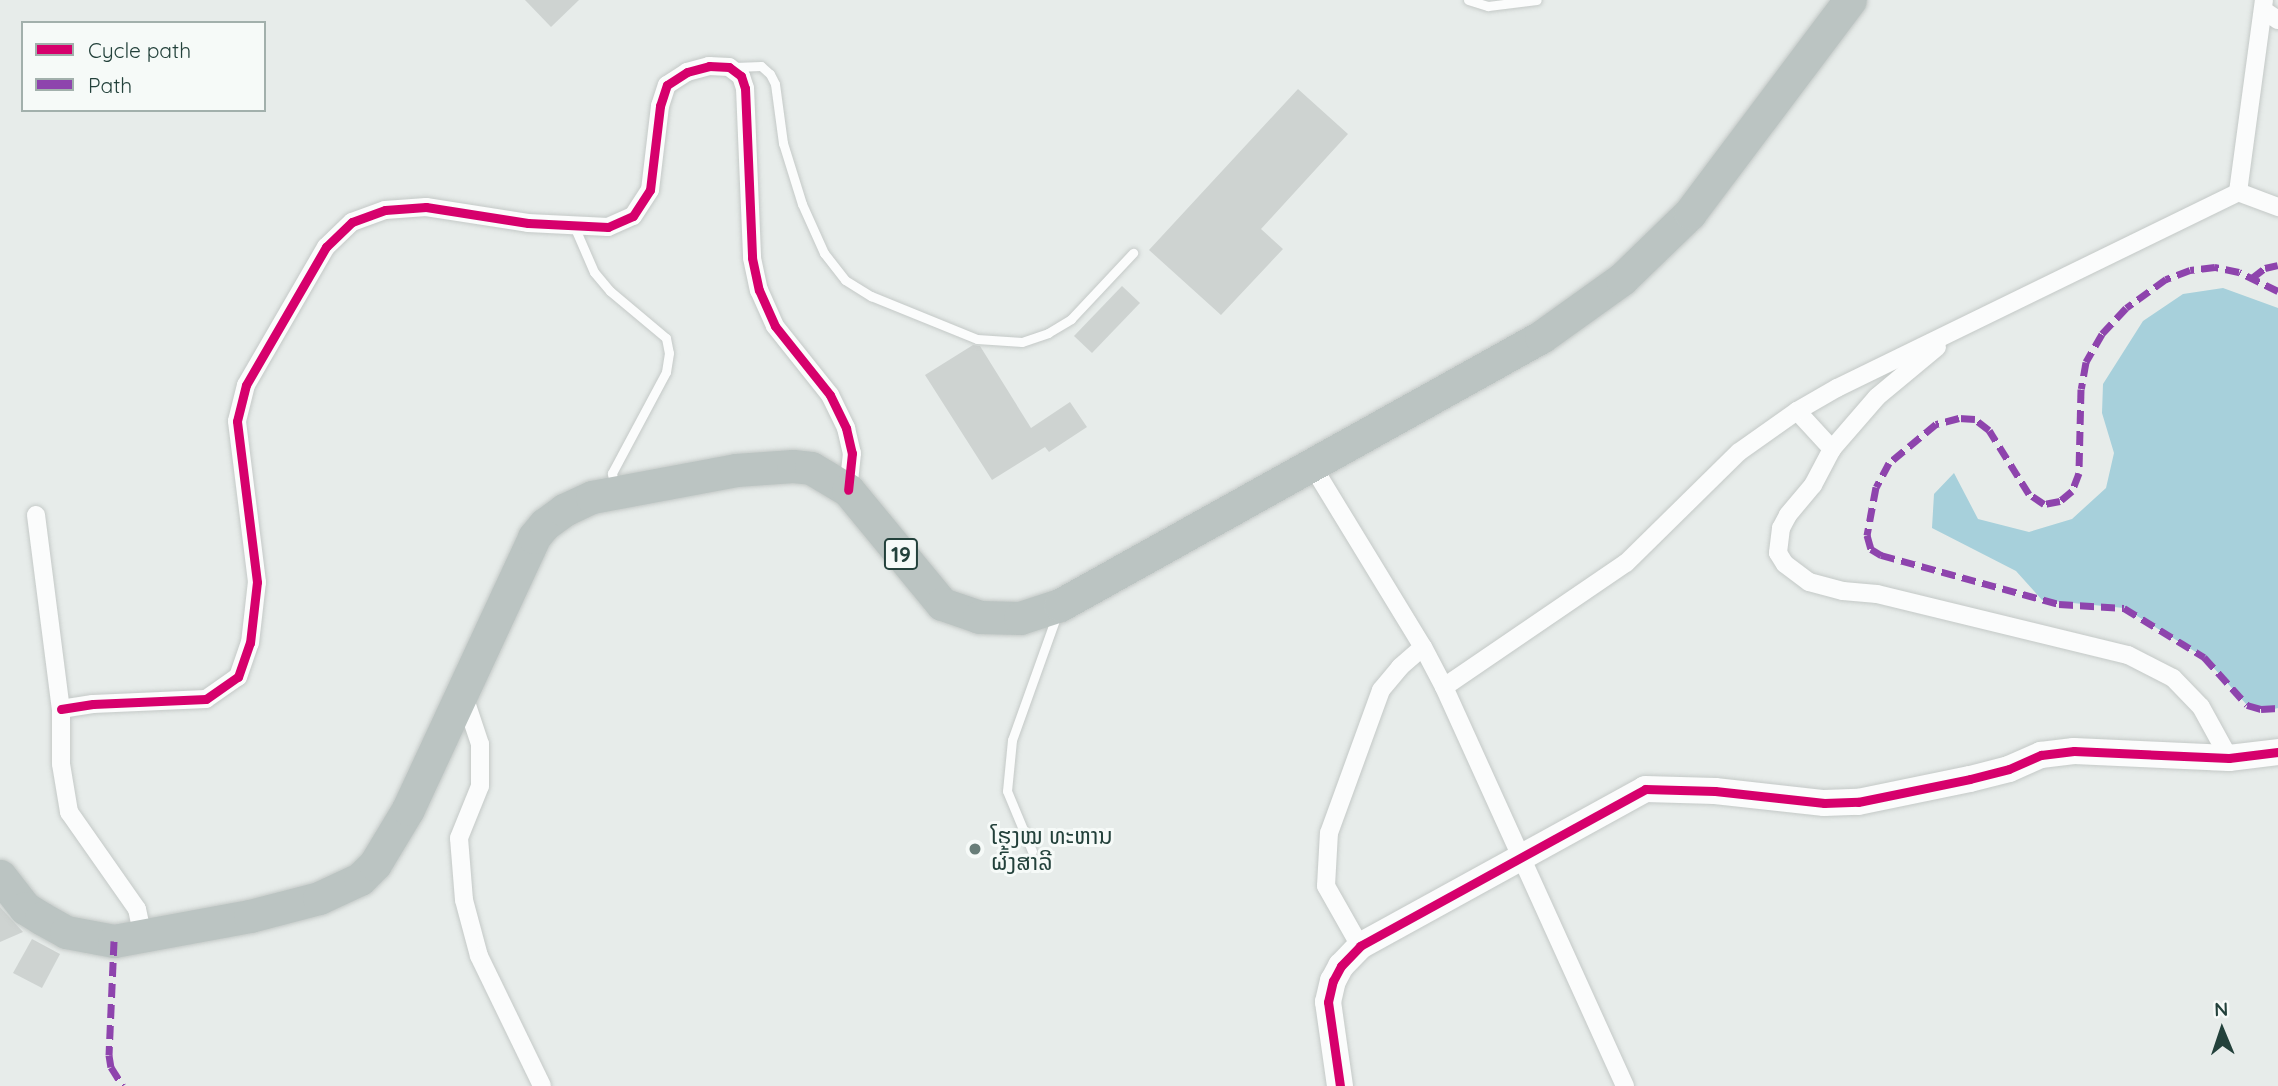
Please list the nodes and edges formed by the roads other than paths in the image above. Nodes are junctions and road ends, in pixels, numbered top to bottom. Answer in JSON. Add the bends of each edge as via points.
{"nodes":[{"id":1,"x":1468,"y":0,"type":"edge"},
{"id":2,"x":1537,"y":0,"type":"edge"},
{"id":3,"x":1850,"y":0,"type":"edge"},
{"id":4,"x":2268,"y":10,"type":"edge"},
{"id":5,"x":729,"y":67,"type":"junction"},
{"id":6,"x":2238,"y":192,"type":"junction"},
{"id":7,"x":2278,"y":207,"type":"edge"},
{"id":8,"x":574,"y":226,"type":"junction"},
{"id":9,"x":1133,"y":253,"type":"dead end"},
{"id":10,"x":1959,"y":328,"type":"junction"},
{"id":11,"x":1797,"y":411,"type":"junction"},
{"id":12,"x":1832,"y":449,"type":"junction"},
{"id":13,"x":1313,"y":467,"type":"junction"},
{"id":14,"x":848,"y":489,"type":"junction"},
{"id":15,"x":615,"y":492,"type":"junction"},
{"id":16,"x":36,"y":515,"type":"dead end"},
{"id":17,"x":1060,"y":606,"type":"junction"},
{"id":18,"x":1423,"y":647,"type":"junction"},
{"id":19,"x":1444,"y":687,"type":"junction"},
{"id":20,"x":462,"y":691,"type":"junction"},
{"id":21,"x":61,"y":709,"type":"junction"},
{"id":22,"x":2278,"y":752,"type":"edge"},
{"id":23,"x":2229,"y":758,"type":"junction"},
{"id":24,"x":1032,"y":850,"type":"dead end"},
{"id":25,"x":1519,"y":858,"type":"junction"},
{"id":26,"x":0,"y":876,"type":"edge"},
{"id":27,"x":143,"y":937,"type":"junction"},
{"id":28,"x":1360,"y":946,"type":"junction"},
{"id":29,"x":542,"y":1086,"type":"edge"},
{"id":30,"x":1340,"y":1086,"type":"edge"},
{"id":31,"x":1625,"y":1086,"type":"edge"}],
"edges":[{"from":1,"to":2,"type":"lane","via":[[1488,6]]},
{"from":3,"to":13,"type":"highway","number":"19","via":[[1690,213],[1622,279],[1541,337]]},
{"from":4,"to":6,"type":"street"},
{"from":5,"to":8,"type":"street","via":[[709,65],[667,85],[660,106],[650,190],[633,216],[608,227]]},
{"from":5,"to":9,"type":"lane","via":[[761,66],[769,74],[775,84],[783,144],[824,253],[845,280],[871,296],[977,339],[1022,342],[1071,319]]},
{"from":5,"to":14,"type":"street","via":[[741,76],[746,88],[752,258],[759,290],[775,326],[830,395],[846,428],[852,453]]},
{"from":6,"to":7,"type":"street"},
{"from":6,"to":10,"type":"street"},
{"from":8,"to":15,"type":"lane","via":[[594,272],[666,338],[669,353],[666,372],[612,472]]},
{"from":8,"to":21,"type":"street","via":[[426,207],[385,210],[352,222],[326,247],[246,384],[237,421],[257,582],[250,643],[238,677],[206,699]]},
{"from":10,"to":11,"type":"street"},
{"from":10,"to":12,"type":"street","via":[[1877,397]]},
{"from":11,"to":12,"type":"street"},
{"from":11,"to":19,"type":"street","via":[[1739,452],[1626,563]]},
{"from":12,"to":23,"type":"street","via":[[1782,528],[1778,553],[1793,573],[1843,591],[1877,594],[2128,655],[2173,678],[2201,707]]},
{"from":13,"to":17,"type":"highway","number":"19"},
{"from":13,"to":18,"type":"street"},
{"from":14,"to":15,"type":"highway","number":"19","via":[[827,475],[793,466],[736,470]]},
{"from":14,"to":17,"type":"highway","number":"19","via":[[942,604],[979,617],[1020,618]]},
{"from":15,"to":20,"type":"highway","number":"19","via":[[564,510],[534,537]]},
{"from":16,"to":21,"type":"street"},
{"from":17,"to":24,"type":"lane","via":[[1012,740],[1007,791]]},
{"from":18,"to":19,"type":"street"},
{"from":18,"to":28,"type":"street","via":[[1381,690],[1329,833],[1326,886]]},
{"from":19,"to":25,"type":"street"},
{"from":20,"to":27,"type":"highway","number":"19","via":[[408,809],[380,856],[360,878],[319,898]]},
{"from":20,"to":29,"type":"street","via":[[480,744],[480,786],[459,838],[464,900],[479,956]]},
{"from":21,"to":27,"type":"street","via":[[61,764],[69,812],[137,909]]},
{"from":22,"to":23,"type":"street"},
{"from":23,"to":25,"type":"street","via":[[2074,751],[2041,755],[2009,769],[1858,802],[1645,789]]},
{"from":25,"to":28,"type":"street"},
{"from":25,"to":31,"type":"street"},
{"from":26,"to":27,"type":"highway","number":"19","via":[[25,908],[66,932],[114,941]]},
{"from":28,"to":30,"type":"street","via":[[1341,966],[1328,1002]]}]}
